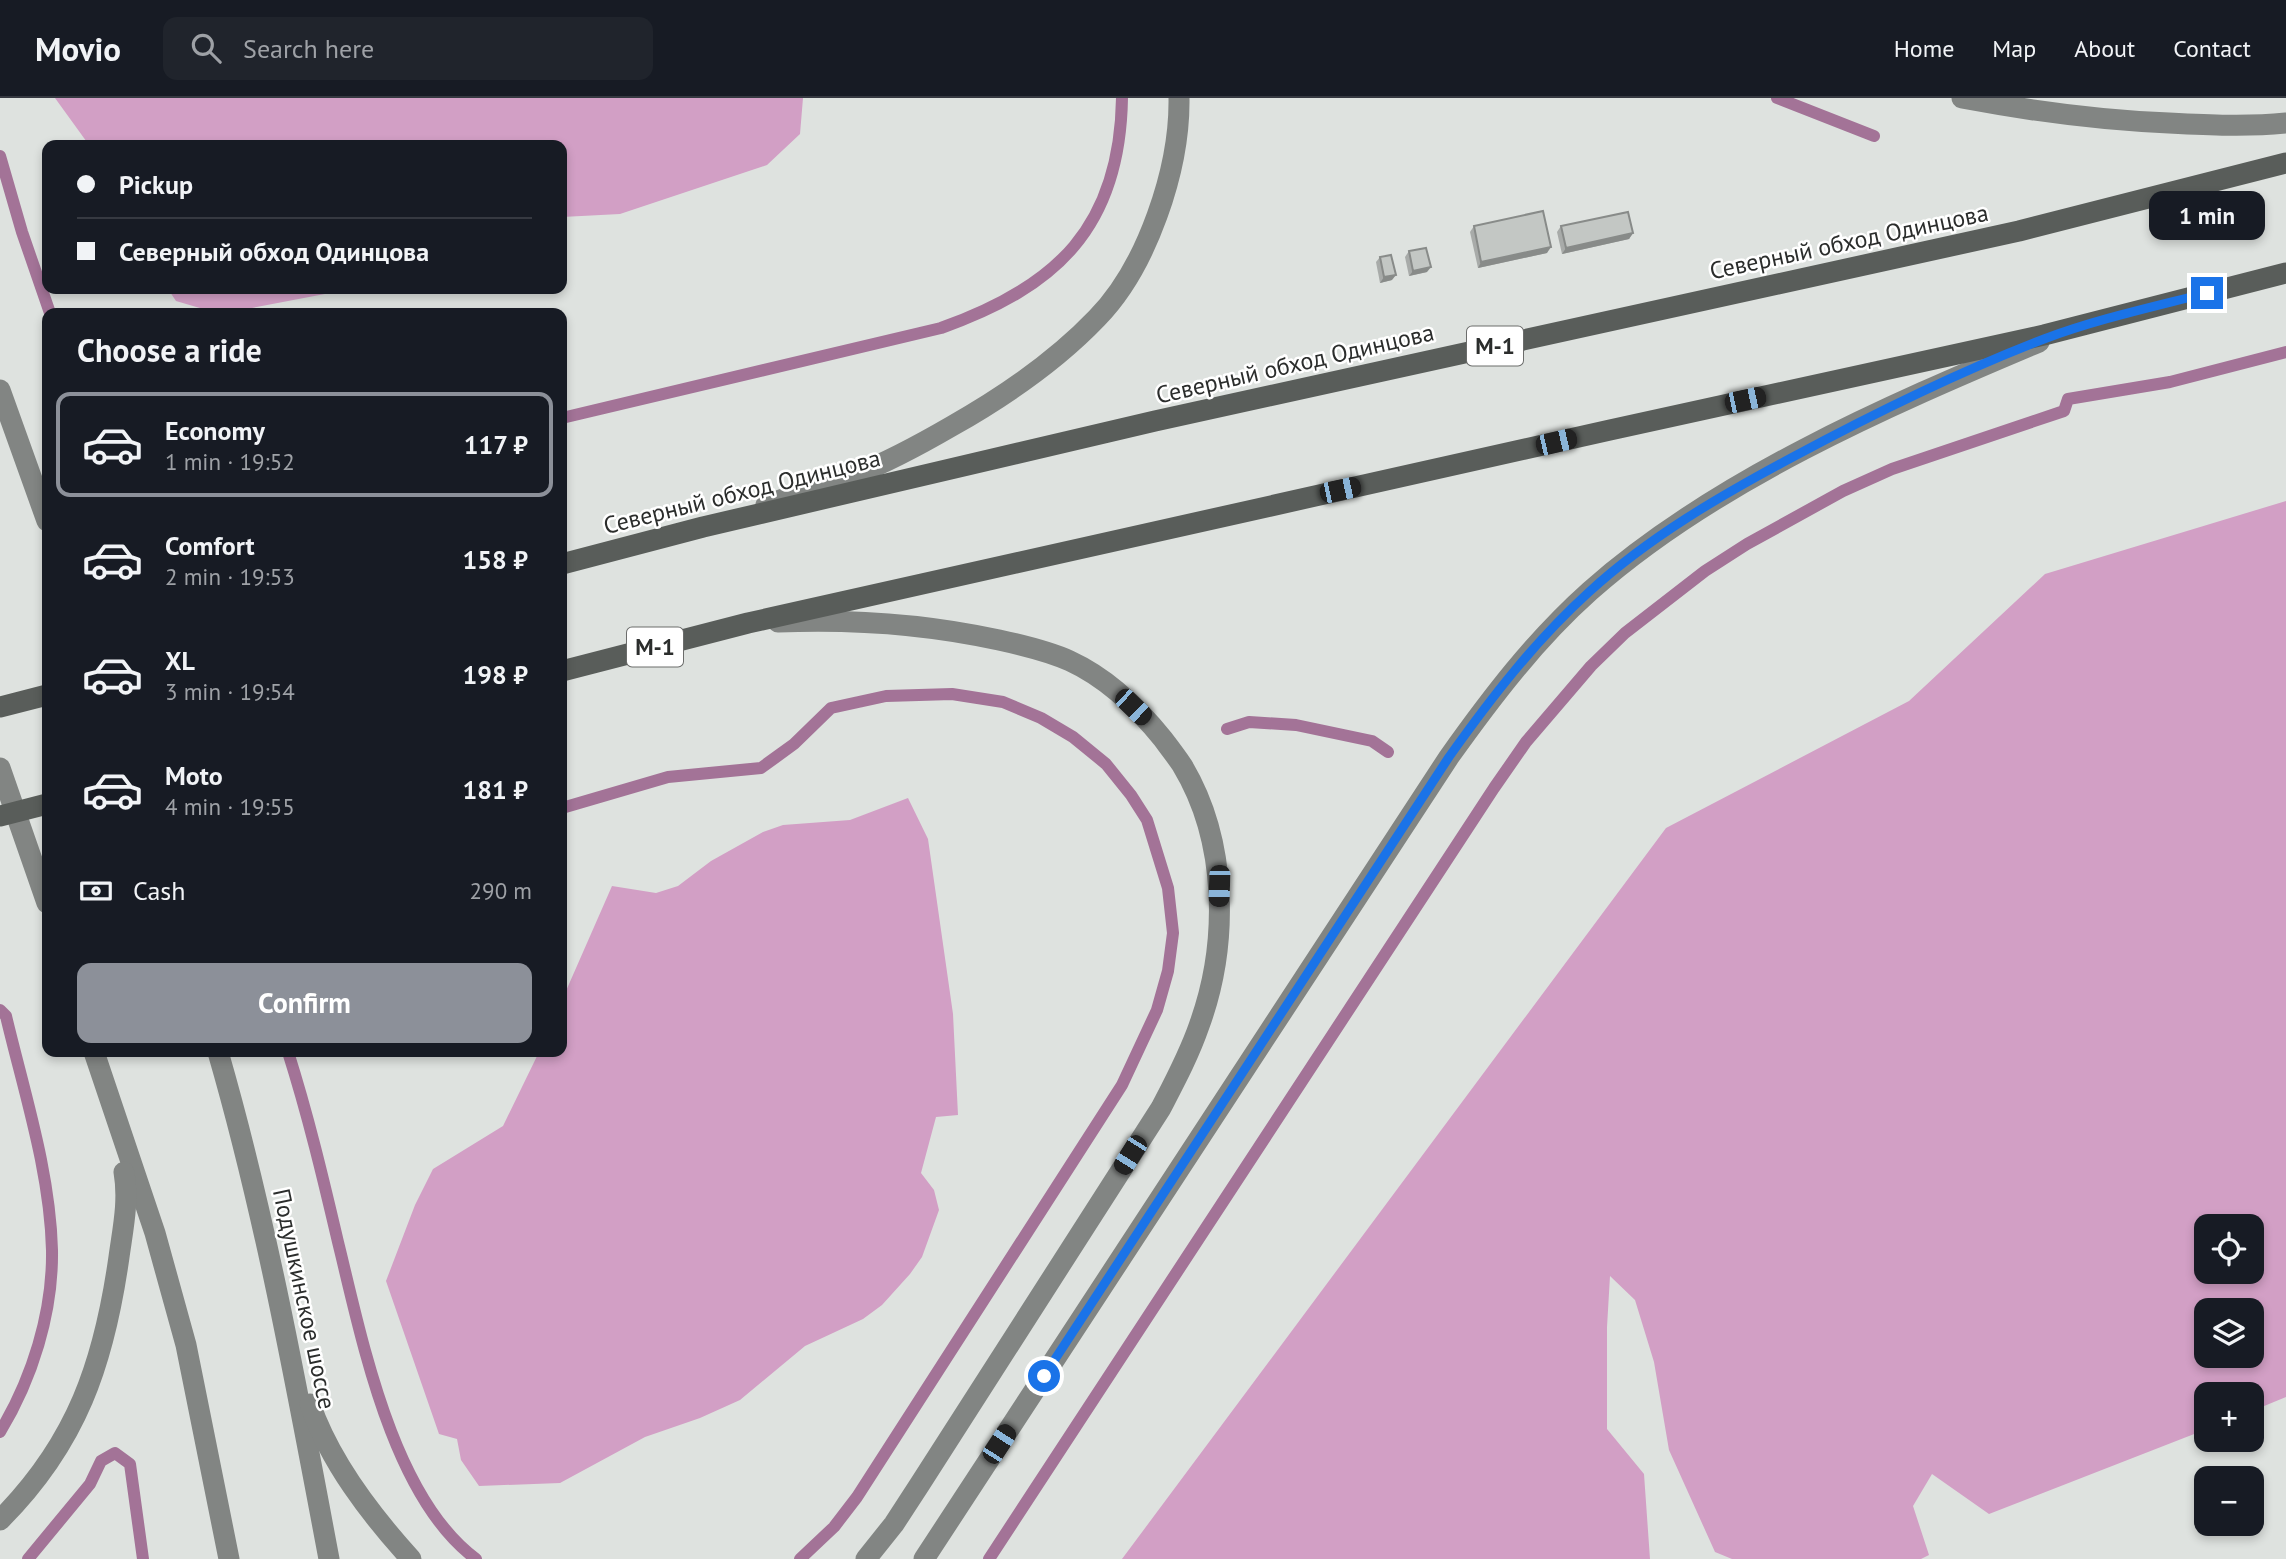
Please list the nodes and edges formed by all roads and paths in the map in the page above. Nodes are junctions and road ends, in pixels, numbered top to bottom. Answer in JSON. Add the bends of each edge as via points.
{"nodes":[{"id":1,"x":1179,"y":98,"type":"edge"},
{"id":2,"x":1962,"y":98,"type":"edge"},
{"id":3,"x":2286,"y":123,"type":"edge"},
{"id":4,"x":2286,"y":163,"type":"edge"},
{"id":5,"x":2286,"y":273,"type":"edge"},
{"id":6,"x":2102,"y":320,"type":"junction"},
{"id":7,"x":0,"y":390,"type":"edge"},
{"id":8,"x":42,"y":507,"type":"edge"},
{"id":9,"x":703,"y":527,"type":"junction"},
{"id":10,"x":567,"y":563,"type":"edge"},
{"id":11,"x":748,"y":623,"type":"junction"},
{"id":12,"x":567,"y":670,"type":"edge"},
{"id":13,"x":42,"y":696,"type":"edge"},
{"id":14,"x":0,"y":707,"type":"edge"},
{"id":15,"x":0,"y":768,"type":"edge"},
{"id":16,"x":42,"y":805,"type":"edge"},
{"id":17,"x":0,"y":816,"type":"edge"},
{"id":18,"x":42,"y":889,"type":"edge"},
{"id":19,"x":96,"y":1057,"type":"edge"},
{"id":20,"x":219,"y":1057,"type":"edge"},
{"id":21,"x":117,"y":1121,"type":"junction"},
{"id":22,"x":281,"y":1305,"type":"junction"},
{"id":23,"x":0,"y":1520,"type":"edge"},
{"id":24,"x":229,"y":1559,"type":"edge"},
{"id":25,"x":328,"y":1559,"type":"edge"},
{"id":26,"x":411,"y":1559,"type":"edge"},
{"id":27,"x":866,"y":1559,"type":"edge"},
{"id":28,"x":924,"y":1559,"type":"edge"}],
"edges":[{"from":1,"to":9,"type":"main road","via":[[1176,149],[1150,235],[1099,317],[1021,385],[912,449],[856,475]]},
{"from":2,"to":3,"type":"main road","via":[[2109,120],[2256,126]]},
{"from":4,"to":9,"type":"highway","name":"Северный обход Одинцова","number":"М-1","via":[[2019,231],[1155,421]]},
{"from":5,"to":6,"type":"highway","number":"М-1"},
{"from":6,"to":11,"type":"highway","number":"М-1"},
{"from":6,"to":28,"type":"main road","via":[[2045,339],[1870,416],[1764,473],[1631,557],[1552,629],[1516,668],[1449,757]]},
{"from":7,"to":8,"type":"main road"},
{"from":9,"to":10,"type":"highway","name":"Северный обход Одинцова","number":"М-1"},
{"from":11,"to":12,"type":"highway","number":"М-1"},
{"from":11,"to":27,"type":"main road","via":[[819,620],[957,631],[1070,662],[1114,688],[1152,725],[1182,764],[1213,842],[1219,886],[1213,980],[1200,1025],[1161,1108],[894,1524]]},
{"from":13,"to":14,"type":"highway"},
{"from":15,"to":18,"type":"main road"},
{"from":16,"to":17,"type":"highway","bridge":true},
{"from":19,"to":21,"type":"main road"},
{"from":20,"to":22,"type":"main road","name":"Подушкинское шоссе"},
{"from":21,"to":23,"type":"main road","via":[[128,1194],[98,1360],[67,1435],[24,1497]]},
{"from":21,"to":24,"type":"main road","via":[[187,1345]]},
{"from":22,"to":25,"type":"main road","name":"Подушкинское шоссе"},
{"from":22,"to":26,"type":"main road","via":[[316,1423],[349,1480]]}]}
